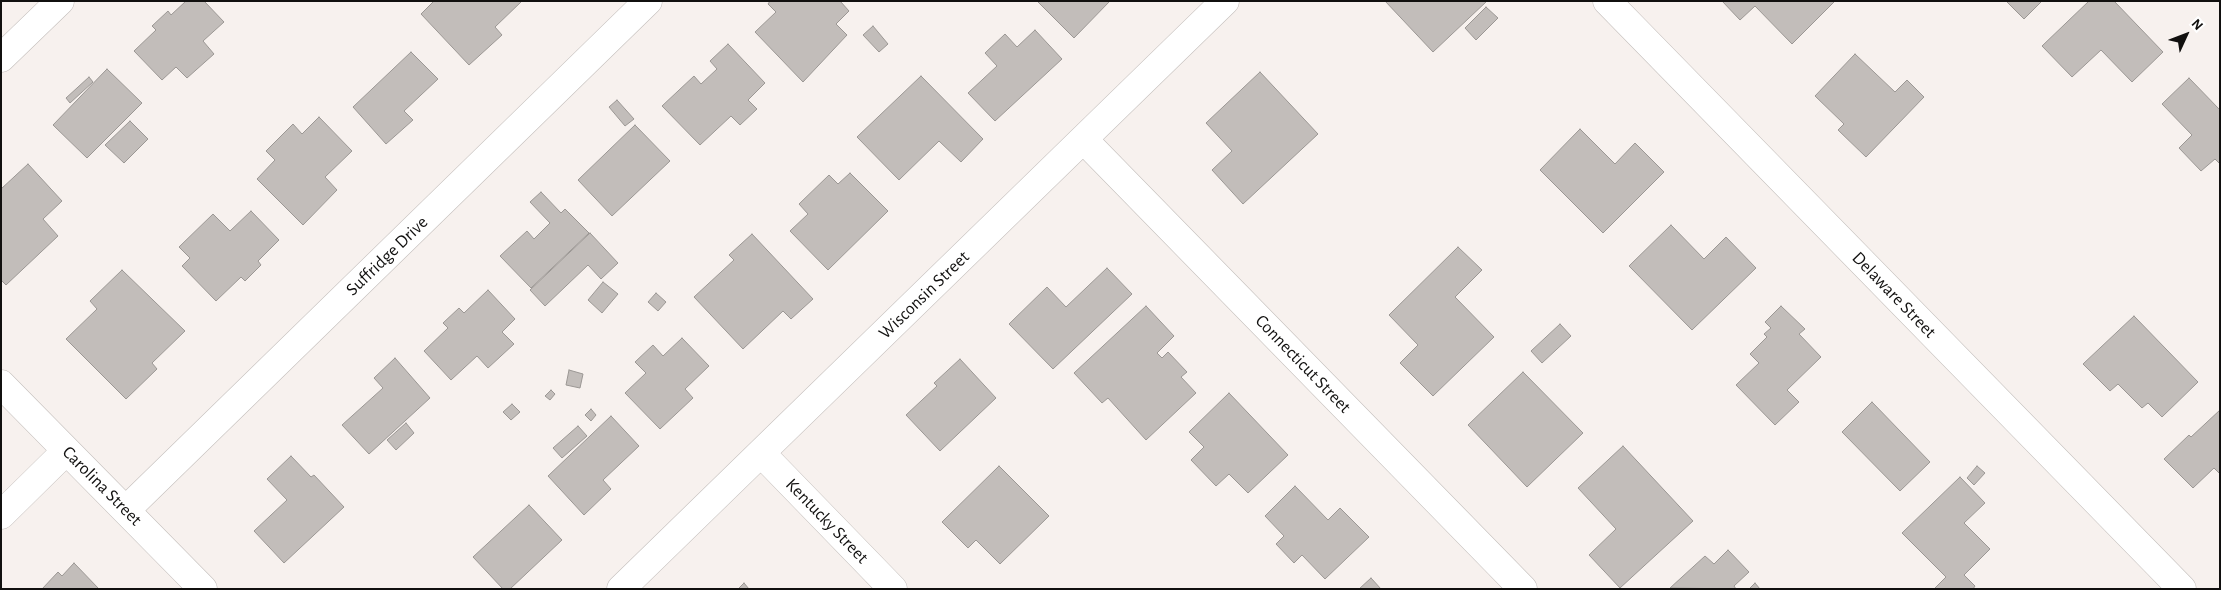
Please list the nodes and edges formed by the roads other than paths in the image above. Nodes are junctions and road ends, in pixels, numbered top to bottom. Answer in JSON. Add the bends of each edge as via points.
{"nodes":[{"id":1,"x":60,"y":1,"type":"edge"},
{"id":2,"x":648,"y":1,"type":"edge"},
{"id":3,"x":1225,"y":1,"type":"edge"},
{"id":4,"x":1607,"y":1,"type":"edge"},
{"id":5,"x":1,"y":58,"type":"edge"},
{"id":6,"x":1084,"y":140,"type":"junction"},
{"id":7,"x":1,"y":384,"type":"edge"},
{"id":8,"x":66,"y":451,"type":"junction"},
{"id":9,"x":761,"y":454,"type":"junction"},
{"id":10,"x":126,"y":510,"type":"junction"},
{"id":11,"x":1,"y":515,"type":"edge"},
{"id":12,"x":203,"y":589,"type":"edge"},
{"id":13,"x":621,"y":589,"type":"edge"},
{"id":14,"x":893,"y":589,"type":"edge"},
{"id":15,"x":1523,"y":589,"type":"edge"},
{"id":16,"x":2182,"y":589,"type":"edge"}],
"edges":[{"from":1,"to":5,"type":"street"},
{"from":2,"to":10,"type":"street","name":"Suffridge Drive"},
{"from":3,"to":6,"type":"street","name":"Wisconsin Street"},
{"from":4,"to":16,"type":"street","name":"Delaware Street"},
{"from":6,"to":9,"type":"street","name":"Wisconsin Street"},
{"from":6,"to":15,"type":"street","name":"Connecticut Street"},
{"from":7,"to":8,"type":"street","name":"Carolina Street"},
{"from":8,"to":10,"type":"street","name":"Carolina Street"},
{"from":8,"to":11,"type":"street"},
{"from":9,"to":13,"type":"street","name":"Wisconsin Street"},
{"from":9,"to":14,"type":"street","name":"Kentucky Street"},
{"from":10,"to":12,"type":"street","name":"Carolina Street"}]}
